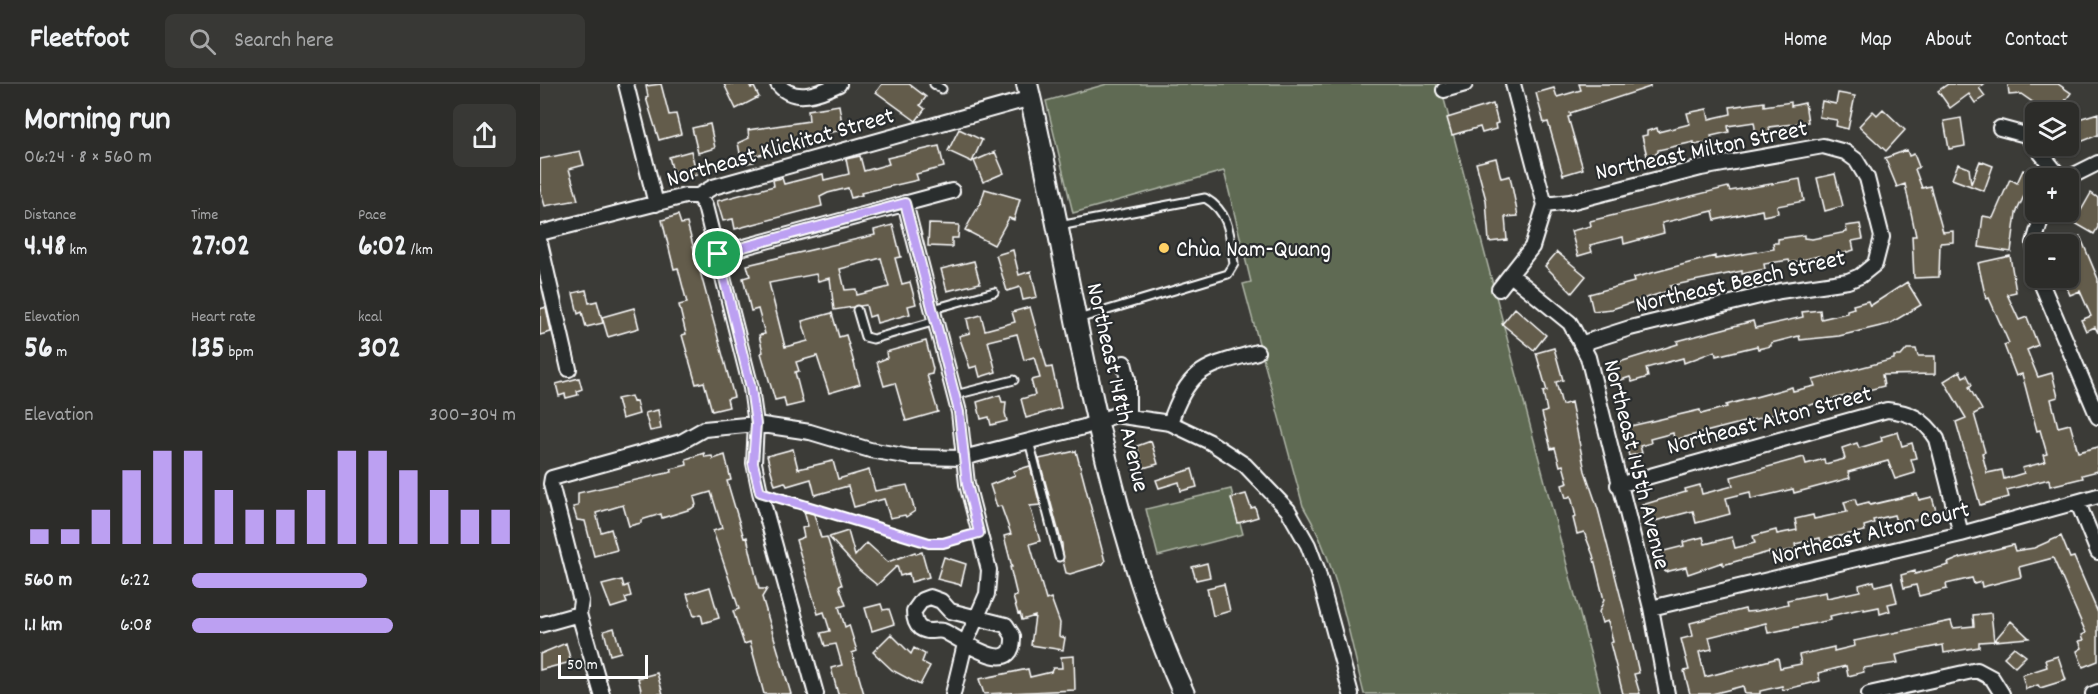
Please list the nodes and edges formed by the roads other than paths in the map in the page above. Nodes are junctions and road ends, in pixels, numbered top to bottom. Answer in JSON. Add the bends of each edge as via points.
{"nodes":[{"id":1,"x":626,"y":84,"type":"edge"},
{"id":2,"x":778,"y":84,"type":"edge"},
{"id":3,"x":839,"y":84,"type":"edge"},
{"id":4,"x":934,"y":84,"type":"edge"},
{"id":5,"x":1465,"y":84,"type":"edge"},
{"id":6,"x":1513,"y":84,"type":"edge"},
{"id":7,"x":942,"y":89,"type":"dead end"},
{"id":8,"x":1444,"y":90,"type":"dead end"},
{"id":9,"x":1029,"y":91,"type":"edge"},
{"id":10,"x":2000,"y":128,"type":"dead end"},
{"id":11,"x":2098,"y":163,"type":"edge"},
{"id":12,"x":2053,"y":168,"type":"edge"},
{"id":13,"x":2079,"y":172,"type":"edge"},
{"id":14,"x":952,"y":191,"type":"dead end"},
{"id":15,"x":698,"y":196,"type":"junction"},
{"id":16,"x":1873,"y":200,"type":"joint"},
{"id":17,"x":905,"y":203,"type":"junction"},
{"id":18,"x":656,"y":204,"type":"junction"},
{"id":19,"x":1545,"y":205,"type":"junction"},
{"id":20,"x":1059,"y":226,"type":"junction"},
{"id":21,"x":540,"y":233,"type":"edge"},
{"id":22,"x":540,"y":243,"type":"edge"},
{"id":23,"x":718,"y":254,"type":"junction"},
{"id":24,"x":1511,"y":275,"type":"junction"},
{"id":25,"x":2042,"y":288,"type":"edge"},
{"id":26,"x":1499,"y":289,"type":"dead end"},
{"id":27,"x":994,"y":292,"type":"dead end"},
{"id":28,"x":857,"y":310,"type":"dead end"},
{"id":29,"x":934,"y":315,"type":"junction"},
{"id":30,"x":1076,"y":320,"type":"junction"},
{"id":31,"x":1583,"y":343,"type":"junction"},
{"id":32,"x":1257,"y":352,"type":"dead end"},
{"id":33,"x":1124,"y":363,"type":"dead end"},
{"id":34,"x":569,"y":369,"type":"dead end"},
{"id":35,"x":1014,"y":380,"type":"dead end"},
{"id":36,"x":955,"y":395,"type":"junction"},
{"id":37,"x":1128,"y":416,"type":"junction"},
{"id":38,"x":2098,"y":417,"type":"edge"},
{"id":39,"x":1099,"y":421,"type":"junction"},
{"id":40,"x":1170,"y":423,"type":"junction"},
{"id":41,"x":756,"y":424,"type":"junction"},
{"id":42,"x":1029,"y":441,"type":"junction"},
{"id":43,"x":963,"y":458,"type":"junction"},
{"id":44,"x":1618,"y":485,"type":"junction"},
{"id":45,"x":760,"y":492,"type":"junction"},
{"id":46,"x":2098,"y":496,"type":"edge"},
{"id":47,"x":2078,"y":502,"type":"junction"},
{"id":48,"x":979,"y":533,"type":"junction"},
{"id":49,"x":1961,"y":534,"type":"junction"},
{"id":50,"x":2098,"y":552,"type":"edge"},
{"id":51,"x":1059,"y":557,"type":"dead end"},
{"id":52,"x":1651,"y":608,"type":"junction"},
{"id":53,"x":579,"y":614,"type":"junction"},
{"id":54,"x":977,"y":616,"type":"junction"},
{"id":55,"x":540,"y":625,"type":"edge"},
{"id":56,"x":965,"y":644,"type":"junction"},
{"id":57,"x":2098,"y":692,"type":"edge"},
{"id":58,"x":602,"y":694,"type":"edge"},
{"id":59,"x":816,"y":694,"type":"edge"},
{"id":60,"x":953,"y":694,"type":"edge"},
{"id":61,"x":1184,"y":694,"type":"edge"},
{"id":62,"x":1351,"y":694,"type":"edge"},
{"id":63,"x":1667,"y":694,"type":"edge"},
{"id":64,"x":1869,"y":694,"type":"edge"},
{"id":65,"x":2002,"y":694,"type":"edge"},
{"id":66,"x":2093,"y":694,"type":"edge"}],
"edges":[{"from":1,"to":18,"type":"street"},
{"from":2,"to":3,"type":"street","via":[[798,96]]},
{"from":4,"to":7,"type":"lane"},
{"from":5,"to":8,"type":"street"},
{"from":6,"to":19,"type":"street"},
{"from":9,"to":15,"type":"street","name":"Northeast Klickitat Street","via":[[713,187]]},
{"from":9,"to":20,"type":"main road","name":"Northeast 148th Avenue"},
{"from":10,"to":12,"type":"street","via":[[2026,135]]},
{"from":11,"to":13,"type":"street"},
{"from":14,"to":17,"type":"street"},
{"from":15,"to":18,"type":"street","name":"Northeast Klickitat Street"},
{"from":15,"to":23,"type":"street","via":[[705,206]]},
{"from":16,"to":19,"type":"street","name":"Northeast Milton Street","via":[[1867,178],[1856,160],[1836,148],[1823,146],[1720,164]]},
{"from":16,"to":31,"type":"street","name":"Northeast Beech Street","via":[[1882,246],[1875,264],[1860,276],[1780,291]]},
{"from":17,"to":23,"type":"street"},
{"from":17,"to":29,"type":"street"},
{"from":18,"to":21,"type":"street","name":"Northeast Klickitat Street"},
{"from":19,"to":24,"type":"street","via":[[1532,247]]},
{"from":20,"to":30,"type":"main road","name":"Northeast 148th Avenue"},
{"from":20,"to":30,"type":"lane","via":[[1205,198],[1219,206],[1226,219],[1234,264],[1228,274]]},
{"from":22,"to":34,"type":"street"},
{"from":23,"to":41,"type":"street"},
{"from":24,"to":26,"type":"street"},
{"from":24,"to":31,"type":"street","name":"Northeast 145th Avenue","via":[[1564,318]]},
{"from":25,"to":38,"type":"street"},
{"from":27,"to":29,"type":"lane"},
{"from":28,"to":29,"type":"lane","via":[[865,337],[873,339]]},
{"from":29,"to":36,"type":"street"},
{"from":30,"to":39,"type":"main road","name":"Northeast 148th Avenue"},
{"from":31,"to":44,"type":"street","name":"Northeast 145th Avenue"},
{"from":32,"to":40,"type":"street","via":[[1212,365],[1194,376]]},
{"from":33,"to":37,"type":"street"},
{"from":35,"to":36,"type":"lane"},
{"from":36,"to":43,"type":"street"},
{"from":37,"to":39,"type":"street","via":[[1115,415]]},
{"from":37,"to":40,"type":"street"},
{"from":39,"to":42,"type":"street"},
{"from":39,"to":61,"type":"main road","name":"Northeast 148th Avenue","via":[[1141,586]]},
{"from":40,"to":62,"type":"street","via":[[1245,465],[1288,510],[1317,568]]},
{"from":41,"to":43,"type":"street","via":[[810,432],[910,457]]},
{"from":41,"to":45,"type":"street","via":[[753,463]]},
{"from":41,"to":53,"type":"street","via":[[704,429],[681,442],[552,478],[581,601]]},
{"from":42,"to":43,"type":"street"},
{"from":42,"to":51,"type":"lane"},
{"from":43,"to":48,"type":"street"},
{"from":44,"to":49,"type":"street","name":"Northeast Alton Street","via":[[1887,410],[1921,412],[1936,439]]},
{"from":44,"to":52,"type":"street","name":"Northeast 145th Avenue"},
{"from":45,"to":48,"type":"lane","via":[[929,543]]},
{"from":45,"to":59,"type":"street"},
{"from":46,"to":47,"type":"street","name":"Northeast Alton Court"},
{"from":47,"to":49,"type":"street","name":"Northeast Alton Court"},
{"from":47,"to":50,"type":"street"},
{"from":48,"to":54,"type":"street","via":[[989,582]]},
{"from":49,"to":52,"type":"street","name":"Northeast Alton Court"},
{"from":52,"to":63,"type":"street","name":"Northeast 145th Avenue"},
{"from":53,"to":55,"type":"street"},
{"from":53,"to":58,"type":"street"},
{"from":54,"to":56,"type":"street"},
{"from":54,"to":56,"type":"street","via":[[1006,625],[1011,630],[1011,648],[994,657]]},
{"from":54,"to":56,"type":"street","via":[[950,612],[936,598],[922,600],[916,607],[914,616],[920,628],[941,630]]},
{"from":56,"to":60,"type":"street"},
{"from":57,"to":66,"type":"street"},
{"from":64,"to":65,"type":"street","via":[[1965,672],[1984,672]]}]}
